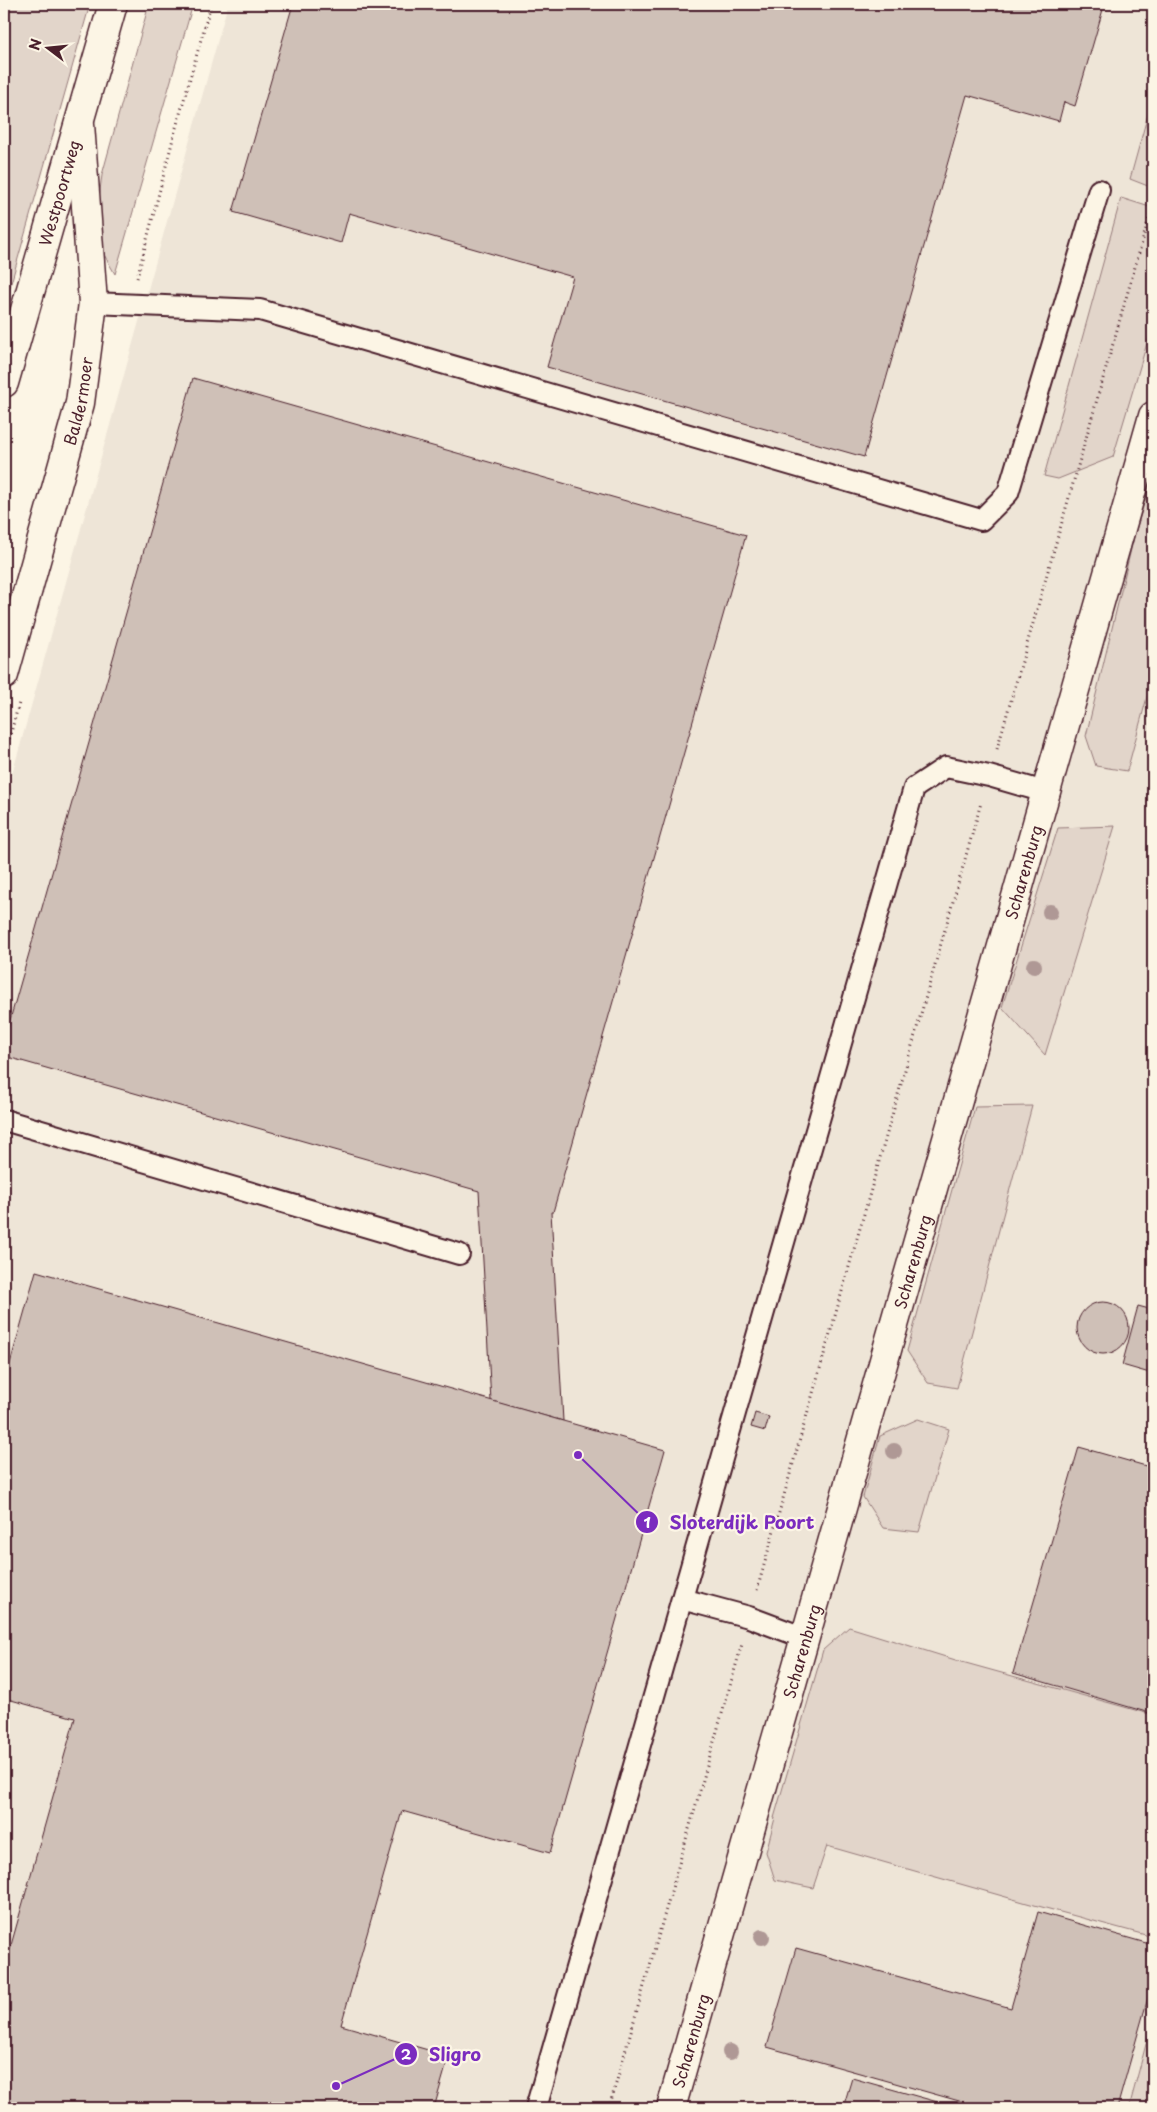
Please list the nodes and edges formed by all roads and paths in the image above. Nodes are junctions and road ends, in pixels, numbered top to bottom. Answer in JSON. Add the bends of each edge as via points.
{"nodes":[{"id":1,"x":113,"y":4,"type":"edge"},
{"id":2,"x":79,"y":120,"type":"junction"},
{"id":3,"x":1099,"y":190,"type":"dead end"},
{"id":4,"x":1153,"y":204,"type":"edge"},
{"id":5,"x":93,"y":303,"type":"junction"},
{"id":6,"x":4,"y":383,"type":"edge"},
{"id":7,"x":1153,"y":416,"type":"edge"},
{"id":8,"x":4,"y":675,"type":"edge"},
{"id":9,"x":989,"y":776,"type":"junction"},
{"id":10,"x":1046,"y":792,"type":"junction"},
{"id":11,"x":4,"y":1120,"type":"edge"},
{"id":12,"x":459,"y":1254,"type":"dead end"},
{"id":13,"x":682,"y":1599,"type":"junction"},
{"id":14,"x":749,"y":1617,"type":"junction"},
{"id":15,"x":805,"y":1638,"type":"junction"},
{"id":16,"x":536,"y":2108,"type":"edge"},
{"id":17,"x":609,"y":2108,"type":"edge"},
{"id":18,"x":671,"y":2108,"type":"edge"}],
"edges":[{"from":1,"to":2,"type":"street","name":"Westpoortweg"},
{"from":2,"to":5,"type":"street","name":"Baldermoer"},
{"from":2,"to":6,"type":"street","name":"Westpoortweg"},
{"from":3,"to":5,"type":"lane","via":[[1008,493],[981,520],[260,310]]},
{"from":4,"to":9,"type":"path"},
{"from":5,"to":8,"type":"street","name":"Baldermoer","via":[[80,404]]},
{"from":7,"to":10,"type":"street","name":"Scharenburg"},
{"from":9,"to":10,"type":"lane"},
{"from":9,"to":13,"type":"lane","via":[[946,767],[914,788]]},
{"from":9,"to":14,"type":"path"},
{"from":10,"to":15,"type":"street","name":"Scharenburg"},
{"from":11,"to":12,"type":"lane"},
{"from":13,"to":14,"type":"lane"},
{"from":13,"to":16,"type":"lane"},
{"from":14,"to":15,"type":"lane"},
{"from":14,"to":17,"type":"path"},
{"from":15,"to":18,"type":"street","name":"Scharenburg"}]}
